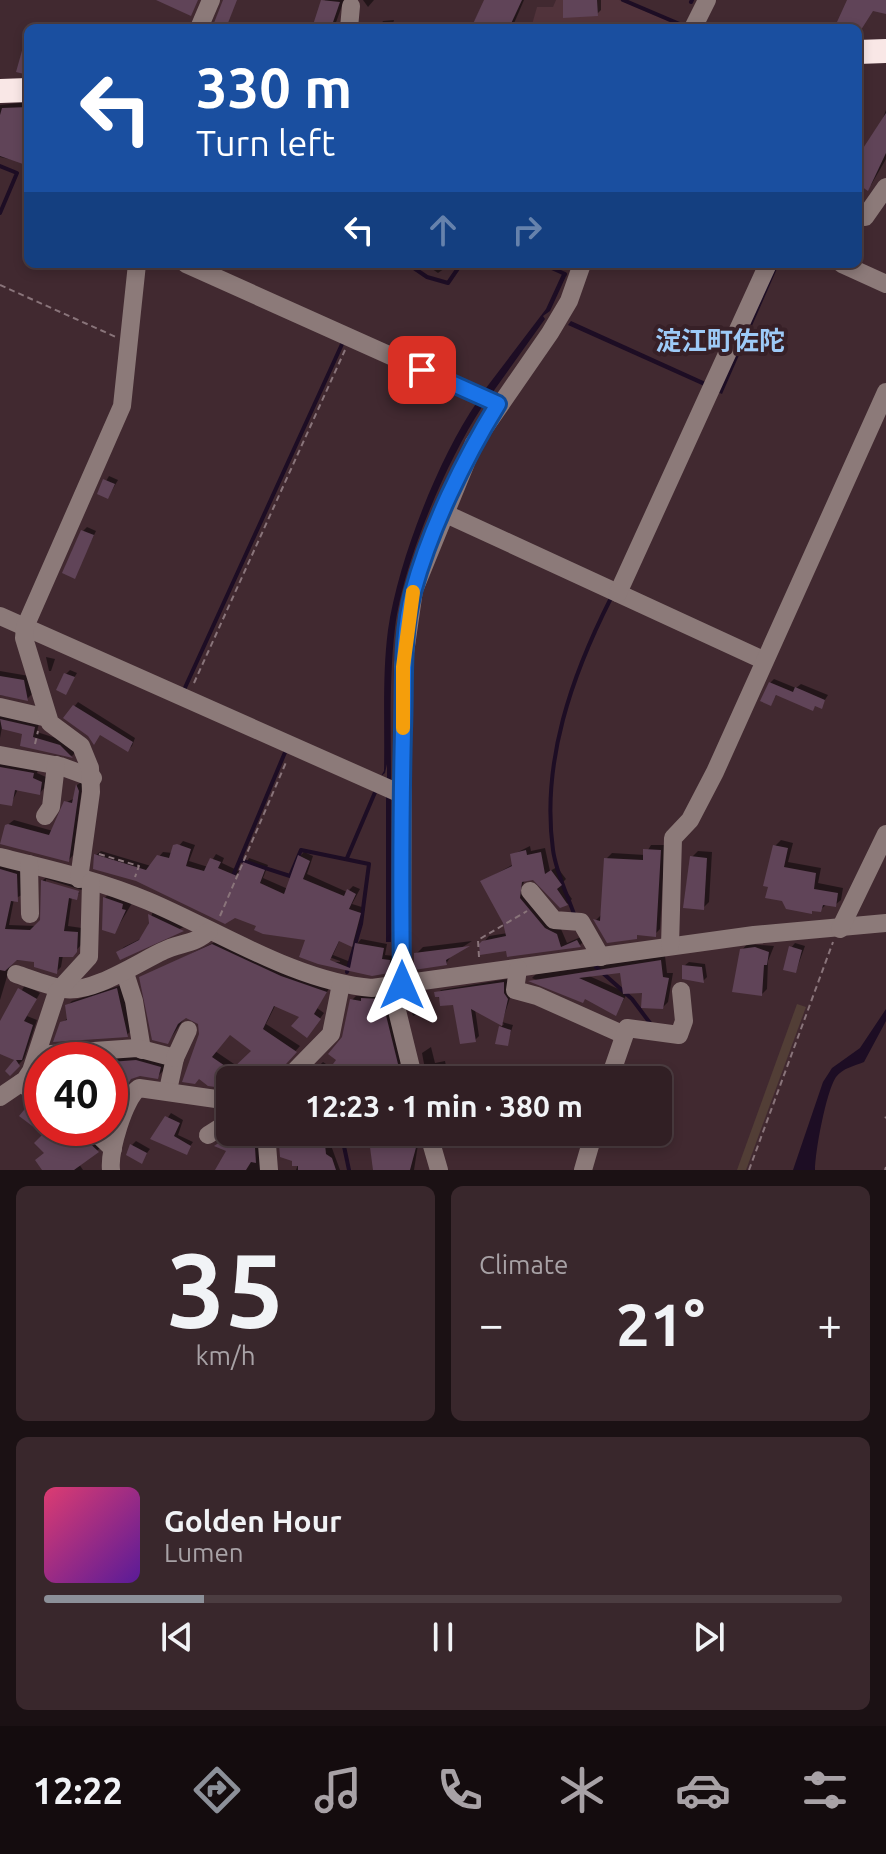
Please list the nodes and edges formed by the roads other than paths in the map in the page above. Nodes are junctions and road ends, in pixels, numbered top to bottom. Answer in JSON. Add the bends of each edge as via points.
{"nodes":[{"id":1,"x":211,"y":0,"type":"edge"},
{"id":2,"x":707,"y":0,"type":"edge"},
{"id":3,"x":351,"y":6,"type":"dead end"},
{"id":4,"x":201,"y":24,"type":"edge"},
{"id":5,"x":349,"y":24,"type":"edge"},
{"id":6,"x":695,"y":24,"type":"edge"},
{"id":7,"x":886,"y":51,"type":"edge"},
{"id":8,"x":862,"y":52,"type":"edge"},
{"id":9,"x":24,"y":90,"type":"edge"},
{"id":10,"x":0,"y":91,"type":"edge"},
{"id":11,"x":884,"y":190,"type":"edge"},
{"id":12,"x":865,"y":217,"type":"dead end"},
{"id":13,"x":136,"y":268,"type":"edge"},
{"id":14,"x":195,"y":268,"type":"edge"},
{"id":15,"x":581,"y":268,"type":"edge"},
{"id":16,"x":766,"y":268,"type":"edge"},
{"id":17,"x":851,"y":268,"type":"edge"},
{"id":18,"x":886,"y":284,"type":"edge"},
{"id":19,"x":886,"y":392,"type":"edge"},
{"id":20,"x":498,"y":404,"type":"junction"},
{"id":21,"x":444,"y":513,"type":"junction"},
{"id":22,"x":618,"y":593,"type":"junction"},
{"id":23,"x":0,"y":616,"type":"edge"},
{"id":24,"x":25,"y":627,"type":"junction"},
{"id":25,"x":763,"y":660,"type":"junction"},
{"id":26,"x":0,"y":707,"type":"edge"},
{"id":27,"x":48,"y":718,"type":"junction"},
{"id":28,"x":0,"y":755,"type":"edge"},
{"id":29,"x":56,"y":765,"type":"junction"},
{"id":30,"x":93,"y":778,"type":"junction"},
{"id":31,"x":401,"y":794,"type":"junction"},
{"id":32,"x":45,"y":816,"type":"dead end"},
{"id":33,"x":886,"y":834,"type":"edge"},
{"id":34,"x":0,"y":857,"type":"edge"},
{"id":35,"x":29,"y":864,"type":"junction"},
{"id":36,"x":85,"y":880,"type":"junction"},
{"id":37,"x":535,"y":897,"type":"road end"},
{"id":38,"x":30,"y":914,"type":"dead end"},
{"id":39,"x":886,"y":923,"type":"edge"},
{"id":40,"x":840,"y":929,"type":"junction"},
{"id":41,"x":209,"y":932,"type":"junction"},
{"id":42,"x":670,"y":946,"type":"junction"},
{"id":43,"x":601,"y":957,"type":"junction"},
{"id":44,"x":518,"y":969,"type":"junction"},
{"id":45,"x":125,"y":973,"type":"junction"},
{"id":46,"x":15,"y":979,"type":"dead end"},
{"id":47,"x":341,"y":984,"type":"junction"},
{"id":48,"x":396,"y":985,"type":"junction"},
{"id":49,"x":60,"y":991,"type":"junction"},
{"id":50,"x":681,"y":991,"type":"dead end"},
{"id":51,"x":188,"y":1030,"type":"dead end"},
{"id":52,"x":622,"y":1034,"type":"junction"},
{"id":53,"x":42,"y":1042,"type":"edge"},
{"id":54,"x":128,"y":1049,"type":"edge"},
{"id":55,"x":142,"y":1050,"type":"junction"},
{"id":56,"x":175,"y":1058,"type":"junction"},
{"id":57,"x":300,"y":1066,"type":"edge"},
{"id":58,"x":411,"y":1066,"type":"edge"},
{"id":59,"x":613,"y":1066,"type":"edge"},
{"id":60,"x":0,"y":1075,"type":"edge"},
{"id":61,"x":12,"y":1089,"type":"edge"},
{"id":62,"x":168,"y":1090,"type":"junction"},
{"id":63,"x":216,"y":1099,"type":"edge"},
{"id":64,"x":216,"y":1130,"type":"edge"},
{"id":65,"x":208,"y":1135,"type":"dead end"},
{"id":66,"x":110,"y":1146,"type":"edge"},
{"id":67,"x":267,"y":1146,"type":"edge"},
{"id":68,"x":432,"y":1146,"type":"edge"},
{"id":69,"x":590,"y":1146,"type":"edge"},
{"id":70,"x":113,"y":1149,"type":"junction"},
{"id":71,"x":111,"y":1170,"type":"edge"},
{"id":72,"x":269,"y":1170,"type":"edge"},
{"id":73,"x":439,"y":1170,"type":"edge"},
{"id":74,"x":583,"y":1170,"type":"edge"}],
"edges":[{"from":1,"to":4,"type":"street"},
{"from":2,"to":6,"type":"street"},
{"from":3,"to":5,"type":"street"},
{"from":7,"to":8,"type":"highway"},
{"from":9,"to":10,"type":"highway"},
{"from":11,"to":12,"type":"street"},
{"from":13,"to":24,"type":"street","via":[[122,406]]},
{"from":14,"to":20,"type":"street"},
{"from":15,"to":20,"type":"street","via":[[550,333]]},
{"from":16,"to":22,"type":"street"},
{"from":17,"to":18,"type":"street"},
{"from":19,"to":25,"type":"street"},
{"from":20,"to":21,"type":"street","via":[[474,443]]},
{"from":21,"to":22,"type":"street"},
{"from":21,"to":31,"type":"street","via":[[414,590],[407,625]]},
{"from":22,"to":25,"type":"street"},
{"from":23,"to":24,"type":"street"},
{"from":24,"to":27,"type":"street"},
{"from":24,"to":31,"type":"street"},
{"from":25,"to":42,"type":"street","via":[[715,772],[690,820],[673,838]]},
{"from":26,"to":27,"type":"street"},
{"from":27,"to":30,"type":"street","via":[[81,746]]},
{"from":28,"to":29,"type":"street"},
{"from":29,"to":30,"type":"street"},
{"from":29,"to":32,"type":"street"},
{"from":30,"to":36,"type":"street","via":[[83,849]]},
{"from":31,"to":48,"type":"street"},
{"from":33,"to":40,"type":"street"},
{"from":34,"to":35,"type":"street"},
{"from":35,"to":36,"type":"street"},
{"from":35,"to":38,"type":"street"},
{"from":36,"to":41,"type":"street","via":[[130,894]]},
{"from":36,"to":49,"type":"street","via":[[89,957]]},
{"from":37,"to":43,"type":"street","via":[[554,920],[581,922]]},
{"from":39,"to":40,"type":"street"},
{"from":40,"to":42,"type":"street"},
{"from":41,"to":45,"type":"street"},
{"from":41,"to":47,"type":"street"},
{"from":42,"to":43,"type":"street"},
{"from":43,"to":44,"type":"street"},
{"from":44,"to":48,"type":"street"},
{"from":44,"to":52,"type":"street","via":[[515,990]]},
{"from":45,"to":49,"type":"street"},
{"from":45,"to":55,"type":"street"},
{"from":46,"to":49,"type":"street"},
{"from":47,"to":48,"type":"street"},
{"from":47,"to":57,"type":"street","via":[[331,1034]]},
{"from":48,"to":58,"type":"street"},
{"from":49,"to":53,"type":"street"},
{"from":50,"to":52,"type":"street","via":[[684,1021],[679,1035],[637,1026]]},
{"from":51,"to":56,"type":"street"},
{"from":52,"to":59,"type":"street"},
{"from":54,"to":55,"type":"street"},
{"from":55,"to":56,"type":"street"},
{"from":56,"to":62,"type":"street"},
{"from":60,"to":61,"type":"street"},
{"from":62,"to":63,"type":"street"},
{"from":62,"to":70,"type":"street","via":[[134,1091]]},
{"from":64,"to":65,"type":"street"},
{"from":66,"to":70,"type":"street"},
{"from":67,"to":72,"type":"street"},
{"from":68,"to":73,"type":"street"},
{"from":69,"to":74,"type":"street"},
{"from":70,"to":71,"type":"street"}]}
